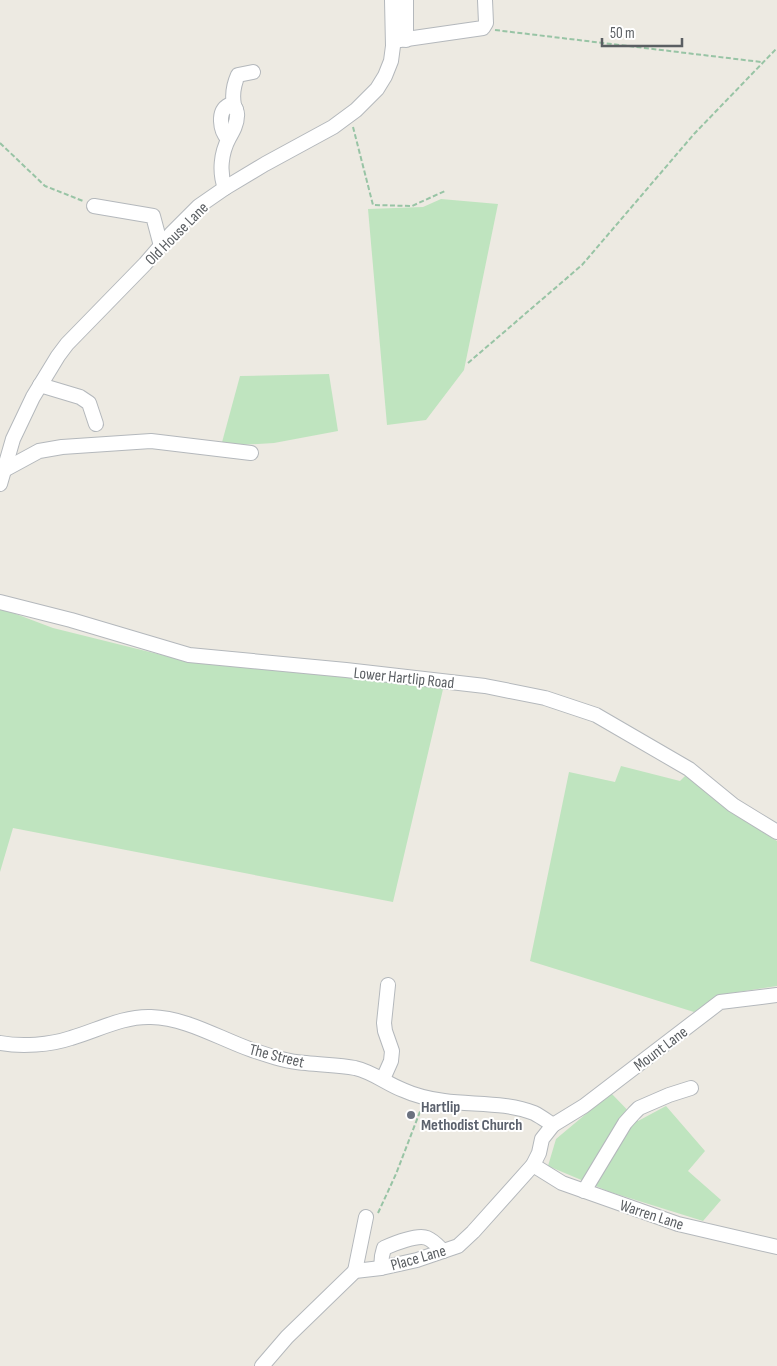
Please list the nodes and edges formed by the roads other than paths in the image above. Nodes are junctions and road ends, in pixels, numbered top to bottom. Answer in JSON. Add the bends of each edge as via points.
{"nodes":[{"id":1,"x":392,"y":0,"type":"edge"},
{"id":2,"x":406,"y":0,"type":"edge"},
{"id":3,"x":485,"y":0,"type":"edge"},
{"id":4,"x":400,"y":41,"type":"junction"},
{"id":5,"x":253,"y":72,"type":"dead end"},
{"id":6,"x":225,"y":188,"type":"junction"},
{"id":7,"x":94,"y":206,"type":"road end"},
{"id":8,"x":161,"y":246,"type":"junction"},
{"id":9,"x":40,"y":385,"type":"junction"},
{"id":10,"x":96,"y":424,"type":"dead end"},
{"id":11,"x":251,"y":453,"type":"dead end"},
{"id":12,"x":1,"y":479,"type":"edge"},
{"id":13,"x":0,"y":602,"type":"edge"},
{"id":14,"x":777,"y":832,"type":"edge"},
{"id":15,"x":388,"y":985,"type":"dead end"},
{"id":16,"x":777,"y":995,"type":"edge"},
{"id":17,"x":0,"y":1044,"type":"edge"},
{"id":18,"x":383,"y":1079,"type":"junction"},
{"id":19,"x":691,"y":1088,"type":"dead end"},
{"id":20,"x":553,"y":1125,"type":"junction"},
{"id":21,"x":533,"y":1166,"type":"junction"},
{"id":22,"x":584,"y":1191,"type":"junction"},
{"id":23,"x":371,"y":1218,"type":"road end"},
{"id":24,"x":777,"y":1247,"type":"edge"},
{"id":25,"x":443,"y":1251,"type":"junction"},
{"id":26,"x":382,"y":1268,"type":"junction"},
{"id":27,"x":354,"y":1271,"type":"junction"},
{"id":28,"x":262,"y":1366,"type":"edge"}],
"edges":[{"from":1,"to":4,"type":"street","name":"Old House Lane"},
{"from":2,"to":4,"type":"street"},
{"from":3,"to":4,"type":"street","via":[[486,23],[483,28]]},
{"from":4,"to":6,"type":"street","name":"Old House Lane","via":[[377,89],[350,115]]},
{"from":5,"to":6,"type":"street","via":[[237,76],[233,91],[237,115],[221,170]]},
{"from":6,"to":8,"type":"street","name":"Old House Lane","via":[[199,206]]},
{"from":7,"to":8,"type":"street","via":[[153,216]]},
{"from":8,"to":9,"type":"street","name":"Old House Lane","via":[[67,344]]},
{"from":9,"to":10,"type":"street","via":[[80,397],[89,403]]},
{"from":9,"to":12,"type":"street","name":"Old House Lane","via":[[13,439]]},
{"from":11,"to":12,"type":"street","via":[[151,441],[62,447],[39,451]]},
{"from":13,"to":14,"type":"street","name":"Lower Hartlip Road","via":[[189,655],[485,686],[545,698],[596,715],[689,769],[733,805]]},
{"from":15,"to":18,"type":"street","via":[[384,1023],[392,1051]]},
{"from":16,"to":20,"type":"street","name":"Mount Lane","via":[[720,1002],[584,1106]]},
{"from":17,"to":18,"type":"street","name":"The Street","via":[[30,1045],[70,1039],[137,1017],[166,1018],[283,1060],[357,1068]]},
{"from":18,"to":20,"type":"street","name":"The Street","via":[[402,1090],[425,1097],[525,1110]]},
{"from":19,"to":22,"type":"street","via":[[639,1108],[625,1123]]},
{"from":20,"to":21,"type":"street","name":"Place Lane","via":[[542,1139]]},
{"from":21,"to":22,"type":"street","name":"Warren Lane","via":[[562,1184]]},
{"from":21,"to":25,"type":"street","name":"Place Lane","via":[[473,1232],[458,1246]]},
{"from":22,"to":24,"type":"street","name":"Warren Lane","via":[[678,1224]]},
{"from":23,"to":27,"type":"street"},
{"from":25,"to":26,"type":"street","name":"Place Lane"},
{"from":25,"to":26,"type":"street","via":[[423,1237],[393,1244],[384,1248]]},
{"from":26,"to":27,"type":"street","name":"Place Lane"},
{"from":27,"to":28,"type":"street"}]}
